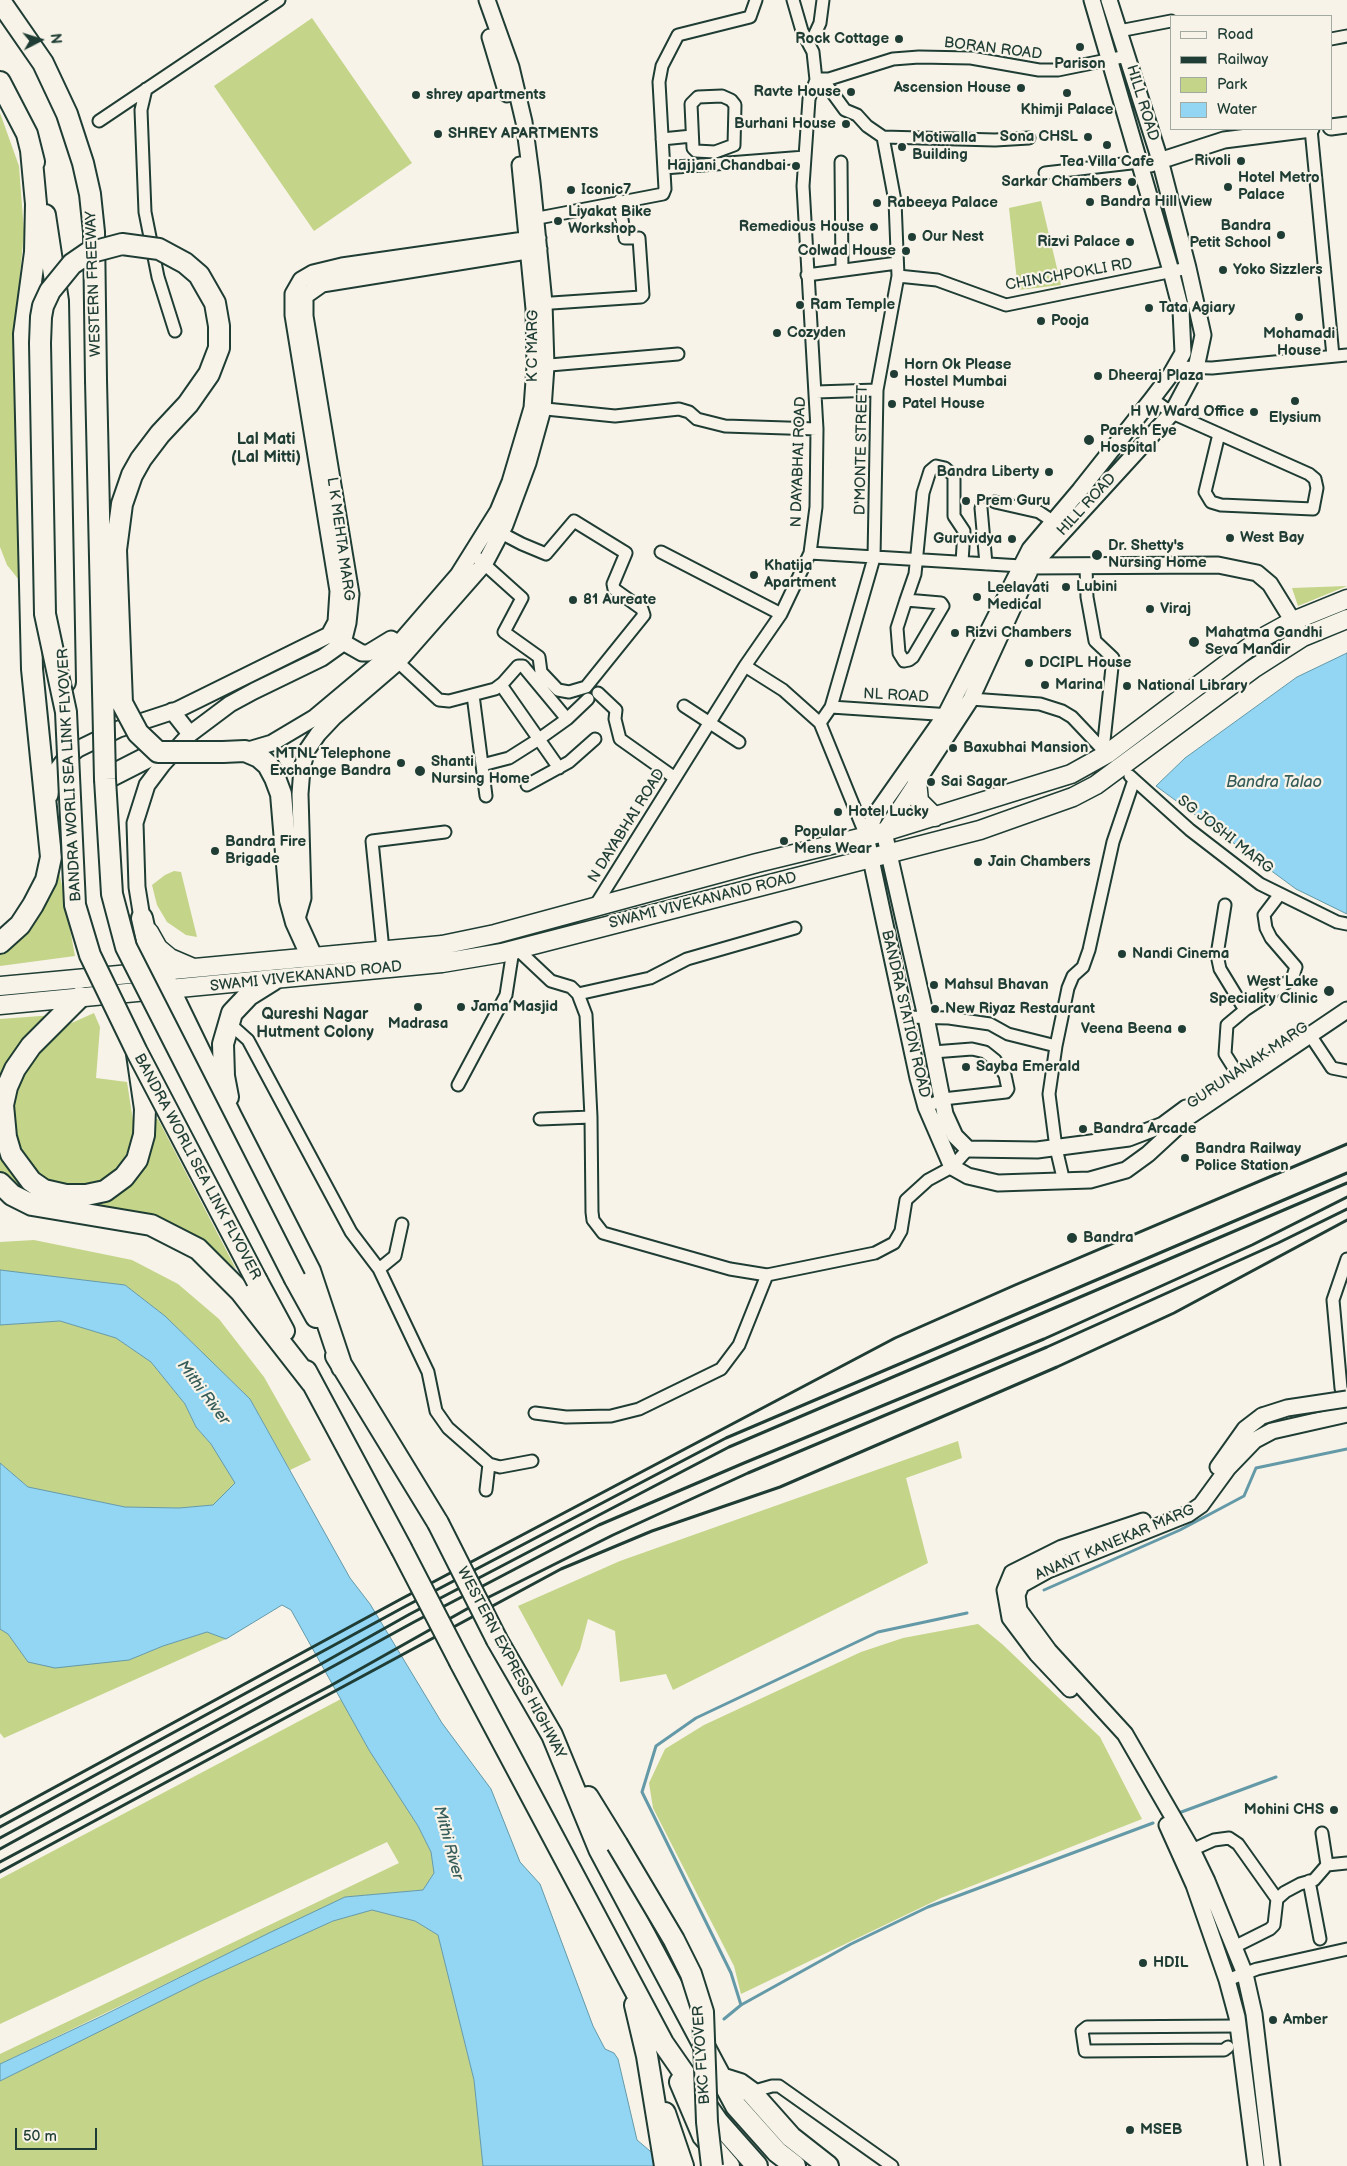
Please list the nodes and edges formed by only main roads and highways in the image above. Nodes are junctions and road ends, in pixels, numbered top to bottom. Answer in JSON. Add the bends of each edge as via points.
{"nodes":[{"id":1,"x":477,"y":0,"type":"edge"},
{"id":2,"x":487,"y":0,"type":"edge"},
{"id":3,"x":1092,"y":0,"type":"edge"},
{"id":4,"x":1109,"y":0,"type":"edge"},
{"id":5,"x":0,"y":1,"type":"edge"},
{"id":6,"x":0,"y":82,"type":"edge"},
{"id":7,"x":1347,"y":125,"type":"edge"},
{"id":8,"x":1332,"y":127,"type":"edge"},
{"id":9,"x":1303,"y":130,"type":"edge"},
{"id":10,"x":31,"y":150,"type":"junction"},
{"id":11,"x":1160,"y":160,"type":"junction"},
{"id":12,"x":1140,"y":165,"type":"junction"},
{"id":13,"x":530,"y":220,"type":"junction"},
{"id":14,"x":533,"y":244,"type":"junction"},
{"id":15,"x":364,"y":270,"type":"junction"},
{"id":16,"x":1059,"y":525,"type":"junction"},
{"id":17,"x":1026,"y":566,"type":"junction"},
{"id":18,"x":1347,"y":600,"type":"edge"},
{"id":19,"x":1347,"y":619,"type":"edge"},
{"id":20,"x":1293,"y":621,"type":"junction"},
{"id":21,"x":330,"y":635,"type":"junction"},
{"id":22,"x":1303,"y":637,"type":"junction"},
{"id":23,"x":343,"y":643,"type":"junction"},
{"id":24,"x":404,"y":647,"type":"junction"},
{"id":25,"x":393,"y":659,"type":"junction"},
{"id":26,"x":221,"y":688,"type":"junction"},
{"id":27,"x":230,"y":704,"type":"junction"},
{"id":28,"x":66,"y":712,"type":"junction"},
{"id":29,"x":172,"y":712,"type":"junction"},
{"id":30,"x":952,"y":716,"type":"junction"},
{"id":31,"x":190,"y":734,"type":"junction"},
{"id":32,"x":245,"y":751,"type":"junction"},
{"id":33,"x":158,"y":752,"type":"junction"},
{"id":34,"x":105,"y":779,"type":"junction"},
{"id":35,"x":917,"y":781,"type":"junction"},
{"id":36,"x":49,"y":816,"type":"junction"},
{"id":37,"x":934,"y":817,"type":"junction"},
{"id":38,"x":884,"y":832,"type":"junction"},
{"id":39,"x":866,"y":836,"type":"junction"},
{"id":40,"x":888,"y":853,"type":"junction"},
{"id":41,"x":780,"y":858,"type":"junction"},
{"id":42,"x":871,"y":858,"type":"junction"},
{"id":43,"x":786,"y":879,"type":"junction"},
{"id":44,"x":142,"y":918,"type":"junction"},
{"id":45,"x":296,"y":922,"type":"junction"},
{"id":46,"x":0,"y":944,"type":"edge"},
{"id":47,"x":311,"y":956,"type":"junction"},
{"id":48,"x":191,"y":967,"type":"junction"},
{"id":49,"x":161,"y":970,"type":"junction"},
{"id":50,"x":273,"y":980,"type":"junction"},
{"id":51,"x":0,"y":986,"type":"edge"},
{"id":52,"x":171,"y":990,"type":"junction"},
{"id":53,"x":80,"y":997,"type":"junction"},
{"id":54,"x":1347,"y":1000,"type":"edge"},
{"id":55,"x":0,"y":1005,"type":"edge"},
{"id":56,"x":1347,"y":1010,"type":"edge"},
{"id":57,"x":137,"y":1052,"type":"junction"},
{"id":58,"x":231,"y":1116,"type":"junction"},
{"id":59,"x":968,"y":1149,"type":"joint"},
{"id":60,"x":0,"y":1183,"type":"edge"},
{"id":61,"x":342,"y":1367,"type":"junction"},
{"id":62,"x":312,"y":1383,"type":"junction"},
{"id":63,"x":1347,"y":1399,"type":"edge"},
{"id":64,"x":1347,"y":1412,"type":"edge"},
{"id":65,"x":552,"y":1735,"type":"junction"},
{"id":66,"x":1140,"y":1766,"type":"junction"},
{"id":67,"x":1201,"y":1883,"type":"junction"},
{"id":68,"x":629,"y":1979,"type":"junction"},
{"id":69,"x":664,"y":2043,"type":"junction"},
{"id":70,"x":647,"y":2056,"type":"junction"},
{"id":71,"x":721,"y":2078,"type":"junction"},
{"id":72,"x":665,"y":2166,"type":"edge"},
{"id":73,"x":683,"y":2166,"type":"edge"},
{"id":74,"x":712,"y":2166,"type":"edge"},
{"id":75,"x":729,"y":2166,"type":"edge"},
{"id":76,"x":757,"y":2166,"type":"edge"},
{"id":77,"x":795,"y":2166,"type":"edge"},
{"id":78,"x":828,"y":2166,"type":"edge"},
{"id":79,"x":1256,"y":2166,"type":"edge"},
{"id":80,"x":1272,"y":2166,"type":"edge"}],
"edges":[{"from":1,"to":13,"type":"main road","name":"K C MARG","via":[[514,120]]},
{"from":2,"to":13,"type":"main road","name":"K C MARG","via":[[511,67],[524,122]]},
{"from":3,"to":12,"type":"main road","name":"HILL ROAD"},
{"from":4,"to":11,"type":"main road","name":"HILL ROAD"},
{"from":5,"to":34,"type":"highway","name":"WESTERN FREEWAY","bridge":true,"via":[[43,63],[67,114],[90,194],[94,232]]},
{"from":6,"to":10,"type":"highway","via":[[27,134]]},
{"from":7,"to":8,"type":"main road"},
{"from":9,"to":11,"type":"main road","via":[[1224,140]]},
{"from":10,"to":28,"type":"highway","name":"BANDRA WORLI SEA LINK FLYOVER","bridge":true,"via":[[58,301]]},
{"from":10,"to":36,"type":"highway","via":[[36,204],[35,252],[24,334],[32,669]]},
{"from":11,"to":12,"type":"main road"},
{"from":11,"to":16,"type":"main road","name":"HILL ROAD","via":[[1203,335],[1196,368],[1172,413]]},
{"from":12,"to":16,"type":"main road","name":"HILL ROAD","via":[[1181,310],[1183,353],[1176,367]]},
{"from":13,"to":14,"type":"main road","name":"K C MARG"},
{"from":14,"to":15,"type":"main road","name":"L K MEHTA MARG"},
{"from":14,"to":24,"type":"main road","name":"K C MARG","via":[[540,343],[537,408],[510,482],[500,526],[479,558]]},
{"from":15,"to":21,"type":"main road","name":"L K MEHTA MARG","via":[[313,273],[301,280],[293,294],[293,315],[338,591],[336,622]]},
{"from":15,"to":23,"type":"main road","name":"L K MEHTA MARG","via":[[322,284],[305,296],[304,304],[351,594]]},
{"from":16,"to":17,"type":"main road","name":"HILL ROAD"},
{"from":17,"to":20,"type":"main road","via":[[1218,565],[1257,573],[1270,584]]},
{"from":17,"to":30,"type":"main road","name":"HILL ROAD"},
{"from":17,"to":30,"type":"main road","name":"HILL ROAD","via":[[971,699]]},
{"from":18,"to":20,"type":"main road","name":"SWAMI VIVEKANAND ROAD"},
{"from":19,"to":22,"type":"main road","name":"SWAMI VIVEKANAND ROAD"},
{"from":20,"to":22,"type":"main road"},
{"from":20,"to":37,"type":"main road","name":"SWAMI VIVEKANAND ROAD","via":[[1260,639],[1071,774]]},
{"from":21,"to":23,"type":"main road"},
{"from":21,"to":26,"type":"main road"},
{"from":22,"to":40,"type":"main road","name":"SWAMI VIVEKANAND ROAD","via":[[1253,669],[1096,785],[980,830]]},
{"from":23,"to":24,"type":"main road","via":[[362,653],[388,640]]},
{"from":23,"to":27,"type":"main road","via":[[322,658]]},
{"from":24,"to":25,"type":"main road","name":"K C MARG"},
{"from":25,"to":32,"type":"main road","via":[[314,718],[272,743]]},
{"from":25,"to":45,"type":"main road","via":[[334,717],[307,750],[300,794],[303,898]]},
{"from":26,"to":27,"type":"main road"},
{"from":26,"to":29,"type":"main road"},
{"from":27,"to":31,"type":"main road"},
{"from":28,"to":33,"type":"highway","bridge":true,"via":[[45,614],[40,343],[43,306],[60,276],[88,253],[122,244],[139,244],[159,248],[199,275],[215,303],[219,326],[219,348],[209,374],[141,459],[119,512],[116,550],[122,703],[138,733]]},
{"from":28,"to":57,"type":"highway","name":"BANDRA WORLI SEA LINK FLYOVER","bridge":true,"via":[[75,905],[90,954]]},
{"from":29,"to":31,"type":"main road"},
{"from":29,"to":36,"type":"main road","via":[[119,729],[78,749],[66,759],[53,775]]},
{"from":30,"to":35,"type":"main road","name":"HILL ROAD"},
{"from":30,"to":39,"type":"main road","name":"HILL ROAD","via":[[876,815]]},
{"from":31,"to":44,"type":"main road","via":[[146,785],[137,815],[137,887]]},
{"from":32,"to":33,"type":"highway","bridge":true},
{"from":32,"to":45,"type":"highway","via":[[268,765],[281,794],[290,900]]},
{"from":33,"to":34,"type":"highway"},
{"from":34,"to":61,"type":"highway","bridge":true,"via":[[112,894],[126,947]]},
{"from":35,"to":37,"type":"main road","via":[[919,801]]},
{"from":35,"to":38,"type":"main road","name":"HILL ROAD"},
{"from":36,"to":46,"type":"highway","via":[[51,857],[46,880],[20,925]]},
{"from":37,"to":38,"type":"main road","name":"SWAMI VIVEKANAND ROAD"},
{"from":38,"to":39,"type":"main road","name":"SWAMI VIVEKANAND ROAD"},
{"from":38,"to":40,"type":"main road"},
{"from":39,"to":41,"type":"main road","name":"SWAMI VIVEKANAND ROAD"},
{"from":39,"to":42,"type":"main road","name":"BANDRA STATION ROAD"},
{"from":40,"to":42,"type":"main road","name":"SWAMI VIVEKANAND ROAD"},
{"from":40,"to":59,"type":"main road","name":"BANDRA STATION ROAD","via":[[945,1114],[955,1136]]},
{"from":41,"to":43,"type":"main road"},
{"from":41,"to":47,"type":"main road","name":"SWAMI VIVEKANAND ROAD","via":[[495,934],[442,944]]},
{"from":42,"to":43,"type":"main road","name":"SWAMI VIVEKANAND ROAD"},
{"from":42,"to":56,"type":"main road","name":"BANDRA STATION ROAD","via":[[926,1107],[952,1167],[968,1176],[998,1183],[1064,1182],[1090,1180],[1126,1170],[1188,1118]]},
{"from":43,"to":50,"type":"main road","name":"SWAMI VIVEKANAND ROAD","via":[[515,950],[442,963]]},
{"from":44,"to":48,"type":"main road","via":[[158,948],[170,958]]},
{"from":44,"to":49,"type":"highway","via":[[148,945]]},
{"from":45,"to":47,"type":"highway"},
{"from":47,"to":48,"type":"main road","name":"SWAMI VIVEKANAND ROAD"},
{"from":48,"to":49,"type":"main road","name":"SWAMI VIVEKANAND ROAD"},
{"from":49,"to":51,"type":"main road","name":"SWAMI VIVEKANAND ROAD"},
{"from":49,"to":52,"type":"highway"},
{"from":50,"to":52,"type":"main road","name":"SWAMI VIVEKANAND ROAD"},
{"from":50,"to":58,"type":"highway","via":[[249,995],[232,1013],[224,1052],[224,1076]]},
{"from":52,"to":53,"type":"main road","name":"SWAMI VIVEKANAND ROAD"},
{"from":52,"to":58,"type":"highway"},
{"from":53,"to":55,"type":"main road","name":"SWAMI VIVEKANAND ROAD"},
{"from":53,"to":57,"type":"highway","via":[[31,1046],[16,1069],[3,1105],[11,1154],[31,1181],[44,1190],[86,1195],[105,1191],[124,1177],[138,1160],[144,1135],[145,1109]]},
{"from":54,"to":59,"type":"main road","name":"GURUNANAK MARG","via":[[1163,1125],[1149,1131],[1129,1138],[1037,1150]]},
{"from":57,"to":62,"type":"highway","name":"BANDRA WORLI SEA LINK FLYOVER","bridge":true},
{"from":58,"to":61,"type":"highway","via":[[310,1271]]},
{"from":60,"to":62,"type":"highway","via":[[12,1195],[32,1206],[151,1225],[198,1249],[241,1292]]},
{"from":61,"to":65,"type":"highway","name":"WESTERN EXPRESS HIGHWAY","bridge":true,"via":[[438,1523],[497,1640]]},
{"from":62,"to":68,"type":"highway","bridge":true},
{"from":63,"to":66,"type":"main road","name":"ANANT KANEKAR MARG","bridge":true,"via":[[1286,1408],[1262,1416],[1245,1429],[1195,1499],[1173,1511],[1053,1552],[1012,1572],[1005,1590],[1010,1618],[1036,1654],[1118,1738]]},
{"from":64,"to":66,"type":"main road","name":"ANANT KANEKAR MARG","via":[[1272,1431],[1256,1440],[1228,1468],[1201,1506],[1188,1514],[1048,1570],[1021,1585],[1017,1595],[1019,1610],[1049,1651],[1125,1734]]},
{"from":65,"to":71,"type":"highway","name":"WESTERN EXPRESS HIGHWAY","via":[[599,1848]]},
{"from":65,"to":74,"type":"highway","name":"BKC FLYOVER","bridge":true,"via":[[692,1974],[703,2012],[706,2122]]},
{"from":66,"to":67,"type":"main road","name":"ANANT KANEKAR MARG"},
{"from":67,"to":79,"type":"main road","name":"ANANT KANEKAR MARG","via":[[1238,2026]]},
{"from":67,"to":80,"type":"main road","name":"ANANT KANEKAR MARG","via":[[1244,1974],[1254,2014]]},
{"from":68,"to":69,"type":"highway"},
{"from":68,"to":70,"type":"highway"},
{"from":69,"to":75,"type":"highway","via":[[703,2136]]},
{"from":69,"to":76,"type":"highway","via":[[718,2122]]},
{"from":70,"to":72,"type":"highway"},
{"from":70,"to":73,"type":"highway"},
{"from":71,"to":77,"type":"highway","name":"WESTERN EXPRESS HIGHWAY","via":[[736,2106],[777,2152]]},
{"from":71,"to":78,"type":"highway","via":[[752,2092],[791,2137]]}]}
